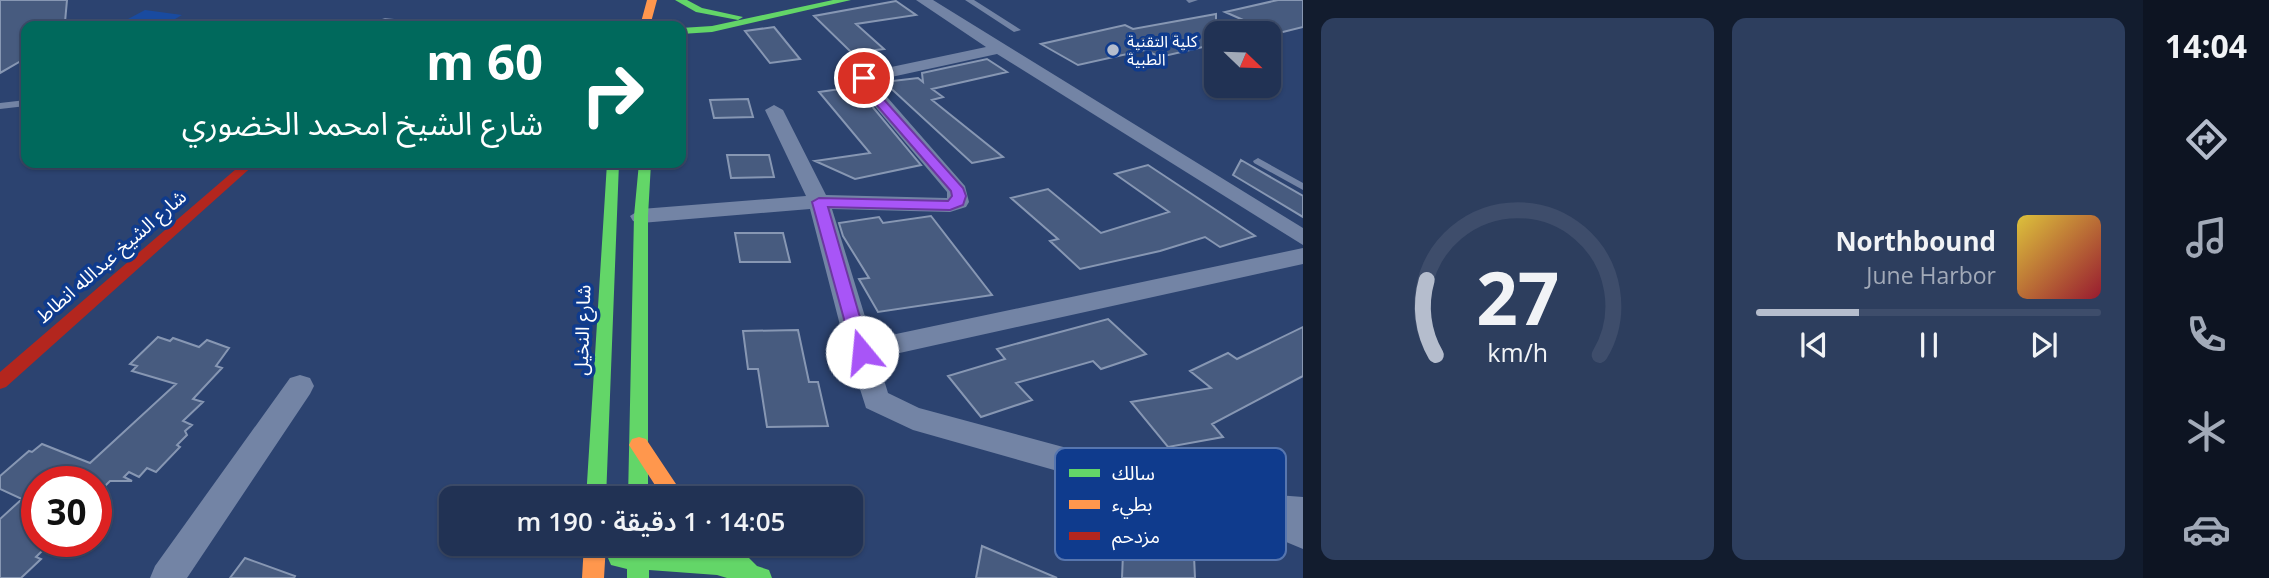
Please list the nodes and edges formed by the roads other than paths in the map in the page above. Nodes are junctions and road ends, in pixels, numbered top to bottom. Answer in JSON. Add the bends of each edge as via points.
{"nodes":[{"id":1,"x":652,"y":0,"type":"edge"},
{"id":2,"x":680,"y":0,"type":"edge"},
{"id":3,"x":846,"y":0,"type":"edge"},
{"id":4,"x":923,"y":0,"type":"edge"},
{"id":5,"x":969,"y":0,"type":"edge"},
{"id":6,"x":670,"y":13,"type":"edge"},
{"id":7,"x":783,"y":13,"type":"junction"},
{"id":8,"x":740,"y":17,"type":"junction"},
{"id":9,"x":649,"y":21,"type":"edge"},
{"id":10,"x":702,"y":30,"type":"junction"},
{"id":11,"x":1017,"y":30,"type":"dead end"},
{"id":12,"x":686,"y":32,"type":"edge"},
{"id":13,"x":686,"y":36,"type":"edge"},
{"id":14,"x":997,"y":49,"type":"junction"},
{"id":15,"x":21,"y":104,"type":"edge"},
{"id":16,"x":0,"y":106,"type":"edge"},
{"id":17,"x":774,"y":110,"type":"dead end"},
{"id":18,"x":1258,"y":161,"type":"dead end"},
{"id":19,"x":244,"y":168,"type":"edge"},
{"id":20,"x":613,"y":168,"type":"edge"},
{"id":21,"x":645,"y":168,"type":"edge"},
{"id":22,"x":1303,"y":187,"type":"edge"},
{"id":23,"x":819,"y":202,"type":"junction"},
{"id":24,"x":641,"y":216,"type":"junction"},
{"id":25,"x":1303,"y":238,"type":"edge"},
{"id":26,"x":1303,"y":256,"type":"edge"},
{"id":27,"x":854,"y":329,"type":"junction"},
{"id":28,"x":0,"y":382,"type":"edge"},
{"id":29,"x":300,"y":386,"type":"dead end"},
{"id":30,"x":639,"y":445,"type":"junction"},
{"id":31,"x":1055,"y":456,"type":"edge"},
{"id":32,"x":597,"y":486,"type":"edge"},
{"id":33,"x":638,"y":486,"type":"edge"},
{"id":34,"x":667,"y":486,"type":"edge"},
{"id":35,"x":1286,"y":526,"type":"edge"},
{"id":36,"x":1303,"y":533,"type":"edge"},
{"id":37,"x":595,"y":556,"type":"edge"},
{"id":38,"x":638,"y":556,"type":"edge"},
{"id":39,"x":668,"y":556,"type":"edge"},
{"id":40,"x":733,"y":556,"type":"edge"},
{"id":41,"x":755,"y":575,"type":"edge"},
{"id":42,"x":167,"y":578,"type":"edge"},
{"id":43,"x":593,"y":578,"type":"edge"},
{"id":44,"x":638,"y":578,"type":"edge"}],
"edges":[{"from":1,"to":9,"type":"main road"},
{"from":2,"to":8,"type":"main road","via":[[699,10]]},
{"from":3,"to":7,"type":"main road"},
{"from":4,"to":14,"type":"street"},
{"from":5,"to":11,"type":"lane"},
{"from":6,"to":8,"type":"main road"},
{"from":7,"to":8,"type":"main road"},
{"from":7,"to":10,"type":"main road"},
{"from":10,"to":12,"type":"main road"},
{"from":10,"to":13,"type":"main road"},
{"from":14,"to":23,"type":"street","via":[[864,78],[865,85],[958,191],[958,202]]},
{"from":14,"to":25,"type":"street"},
{"from":15,"to":16,"type":"lane"},
{"from":17,"to":23,"type":"street"},
{"from":18,"to":22,"type":"lane"},
{"from":19,"to":28,"type":"main road","name":"شارع الشيخ عبدالله انطاط"},
{"from":20,"to":32,"type":"main road","name":"شارع النخيل"},
{"from":21,"to":24,"type":"main road"},
{"from":23,"to":24,"type":"street"},
{"from":23,"to":27,"type":"street"},
{"from":24,"to":30,"type":"main road"},
{"from":26,"to":27,"type":"street","via":[[895,344]]},
{"from":27,"to":31,"type":"street","via":[[876,400],[894,410]]},
{"from":29,"to":42,"type":"street"},
{"from":30,"to":33,"type":"main road"},
{"from":30,"to":34,"type":"main road"},
{"from":35,"to":36,"type":"street"},
{"from":37,"to":43,"type":"main road"},
{"from":38,"to":44,"type":"main road"},
{"from":39,"to":41,"type":"main road"},
{"from":40,"to":41,"type":"main road"}]}
